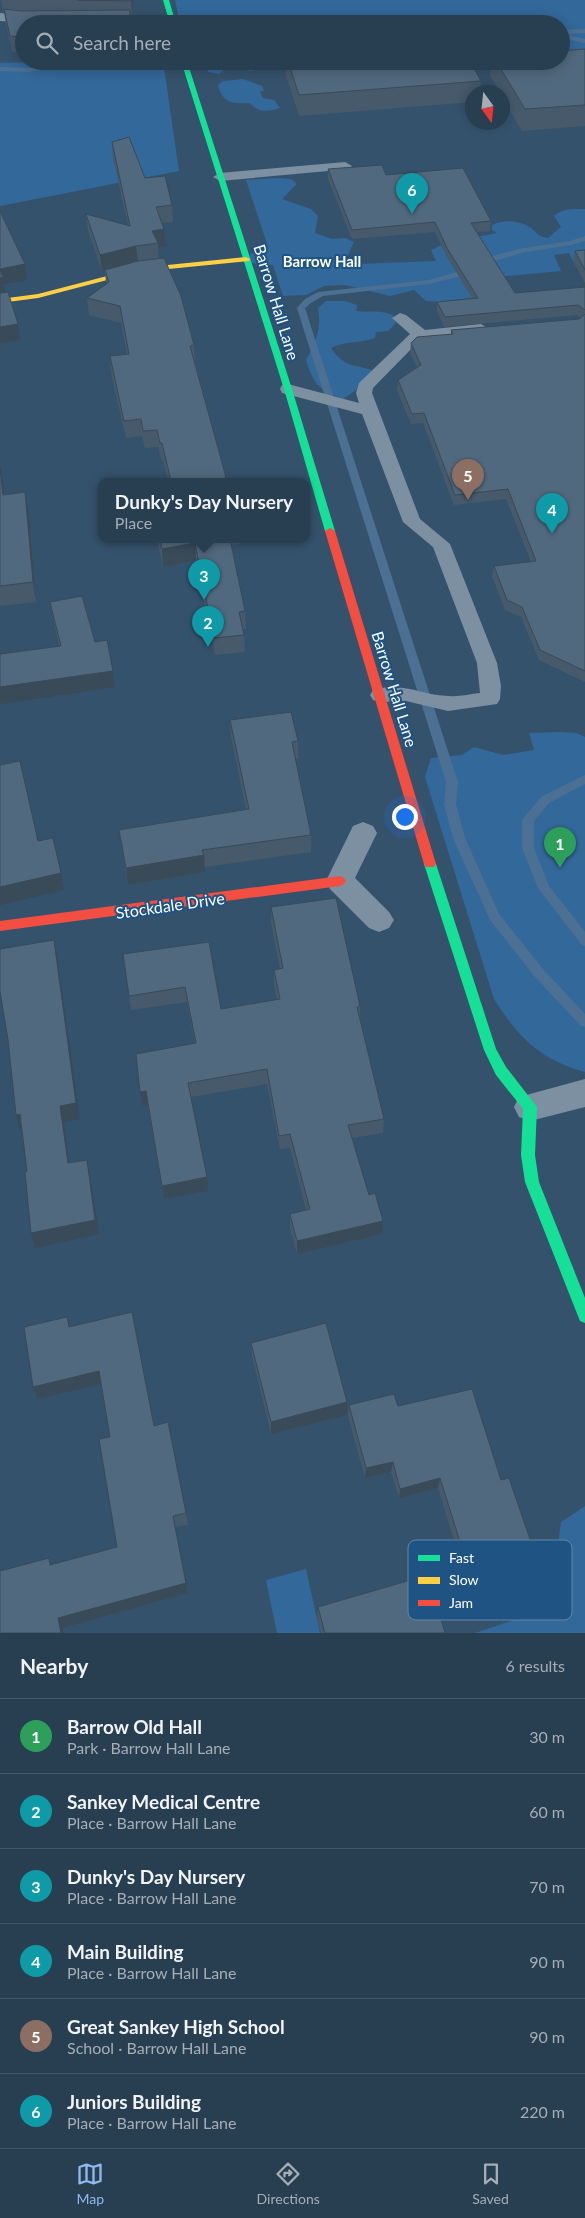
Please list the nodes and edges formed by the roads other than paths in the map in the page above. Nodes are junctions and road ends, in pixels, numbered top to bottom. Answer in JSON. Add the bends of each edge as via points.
{"nodes":[{"id":1,"x":166,"y":0,"type":"edge"},
{"id":2,"x":170,"y":15,"type":"edge"},
{"id":3,"x":0,"y":17,"type":"edge"},
{"id":4,"x":15,"y":19,"type":"edge"},
{"id":5,"x":187,"y":70,"type":"edge"},
{"id":6,"x":345,"y":166,"type":"edge"},
{"id":7,"x":220,"y":177,"type":"junction"},
{"id":8,"x":246,"y":259,"type":"junction"},
{"id":9,"x":0,"y":302,"type":"edge"},
{"id":10,"x":400,"y":318,"type":"dead end"},
{"id":11,"x":501,"y":327,"type":"edge"},
{"id":12,"x":422,"y":335,"type":"junction"},
{"id":13,"x":288,"y":389,"type":"junction"},
{"id":14,"x":369,"y":409,"type":"junction"},
{"id":15,"x":380,"y":695,"type":"junction"},
{"id":16,"x":363,"y":833,"type":"dead end"},
{"id":17,"x":340,"y":881,"type":"junction"},
{"id":18,"x":378,"y":920,"type":"dead end"},
{"id":19,"x":0,"y":926,"type":"edge"},
{"id":20,"x":585,"y":1093,"type":"edge"},
{"id":21,"x":530,"y":1107,"type":"junction"},
{"id":22,"x":585,"y":1316,"type":"edge"}],
"edges":[{"from":1,"to":2,"type":"street"},
{"from":3,"to":4,"type":"street"},
{"from":5,"to":7,"type":"street","name":"Barrow Hall Lane"},
{"from":6,"to":7,"type":"lane"},
{"from":7,"to":8,"type":"street","name":"Barrow Hall Lane"},
{"from":8,"to":9,"type":"street","via":[[138,270],[38,296]]},
{"from":8,"to":13,"type":"street","name":"Barrow Hall Lane"},
{"from":10,"to":12,"type":"lane"},
{"from":11,"to":12,"type":"lane"},
{"from":12,"to":14,"type":"lane","via":[[412,339],[365,387]]},
{"from":13,"to":14,"type":"lane","via":[[322,400]]},
{"from":13,"to":15,"type":"street","name":"Barrow Hall Lane"},
{"from":14,"to":15,"type":"lane","via":[[412,522],[441,544],[488,663],[491,686],[490,699],[448,704],[406,694]]},
{"from":15,"to":21,"type":"street","name":"Barrow Hall Lane","via":[[490,1050],[501,1071]]},
{"from":16,"to":17,"type":"street"},
{"from":17,"to":18,"type":"street"},
{"from":17,"to":19,"type":"street","name":"Stockdale Drive"},
{"from":20,"to":21,"type":"street"},
{"from":21,"to":22,"type":"street","via":[[528,1155],[532,1182]]}]}
